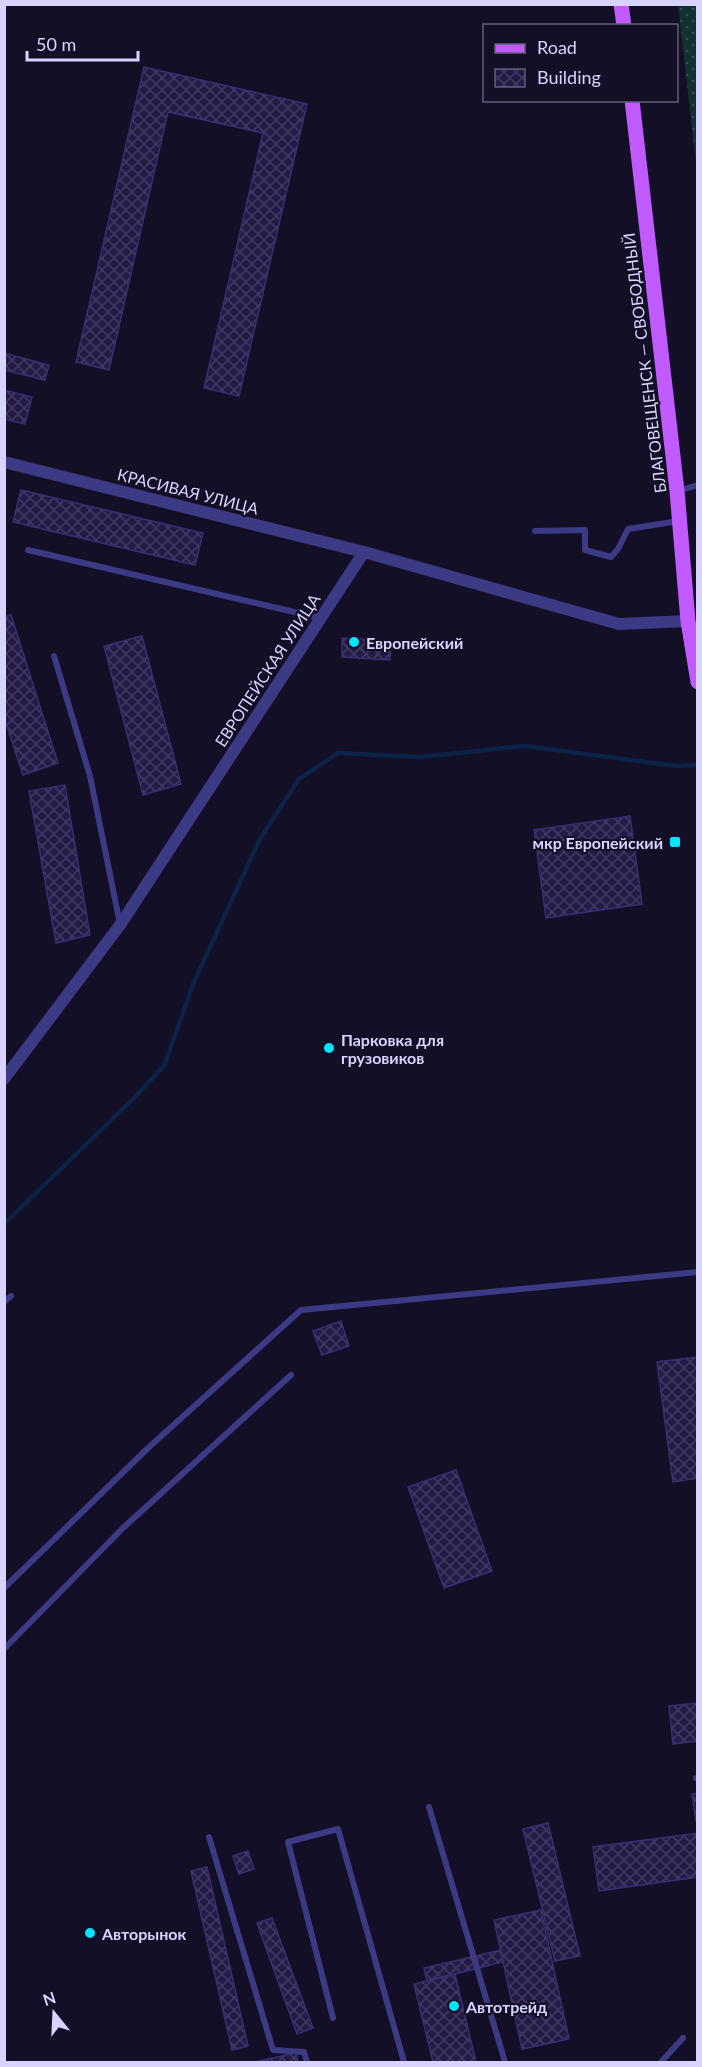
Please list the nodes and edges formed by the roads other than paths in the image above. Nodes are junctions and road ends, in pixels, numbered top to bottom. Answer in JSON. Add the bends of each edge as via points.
{"nodes":[{"id":1,"x":621,"y":4,"type":"edge"},
{"id":2,"x":624,"y":24,"type":"edge"},
{"id":3,"x":632,"y":102,"type":"edge"},
{"id":4,"x":4,"y":462,"type":"edge"},
{"id":5,"x":698,"y":485,"type":"edge"},
{"id":6,"x":677,"y":492,"type":"junction"},
{"id":7,"x":680,"y":521,"type":"junction"},
{"id":8,"x":535,"y":531,"type":"dead end"},
{"id":9,"x":28,"y":550,"type":"dead end"},
{"id":10,"x":364,"y":552,"type":"junction"},
{"id":11,"x":320,"y":618,"type":"junction"},
{"id":12,"x":693,"y":627,"type":"edge"},
{"id":13,"x":54,"y":656,"type":"dead end"},
{"id":14,"x":698,"y":681,"type":"edge"},
{"id":15,"x":120,"y":925,"type":"junction"},
{"id":16,"x":4,"y":1079,"type":"edge"},
{"id":17,"x":698,"y":1272,"type":"edge"},
{"id":18,"x":11,"y":1296,"type":"dead end"},
{"id":19,"x":4,"y":1302,"type":"edge"},
{"id":20,"x":291,"y":1375,"type":"dead end"},
{"id":21,"x":4,"y":1588,"type":"edge"},
{"id":22,"x":4,"y":1649,"type":"edge"},
{"id":23,"x":429,"y":1807,"type":"dead end"},
{"id":24,"x":209,"y":1837,"type":"dead end"},
{"id":25,"x":333,"y":2018,"type":"dead end"},
{"id":26,"x":683,"y":2038,"type":"dead end"},
{"id":27,"x":307,"y":2062,"type":"edge"},
{"id":28,"x":404,"y":2062,"type":"edge"},
{"id":29,"x":505,"y":2062,"type":"edge"},
{"id":30,"x":661,"y":2062,"type":"edge"}],
"edges":[{"from":1,"to":2,"type":"main road"},
{"from":3,"to":6,"type":"main road","name":"БЛАГОВЕЩЕНСК — СВОБОДНЫЙ"},
{"from":4,"to":10,"type":"street","name":"КРАСИВАЯ УЛИЦА"},
{"from":5,"to":6,"type":"lane"},
{"from":6,"to":7,"type":"main road","name":"БЛАГОВЕЩЕНСК — СВОБОДНЫЙ"},
{"from":7,"to":8,"type":"lane","via":[[628,529],[611,557],[585,550],[585,530]]},
{"from":7,"to":12,"type":"main road","name":"БЛАГОВЕЩЕНСК — СВОБОДНЫЙ"},
{"from":9,"to":11,"type":"lane"},
{"from":10,"to":11,"type":"street","name":"ЕВРОПЕЙСКАЯ УЛИЦА"},
{"from":10,"to":12,"type":"street","via":[[619,624]]},
{"from":11,"to":15,"type":"street","name":"ЕВРОПЕЙСКАЯ УЛИЦА"},
{"from":12,"to":14,"type":"main road","name":"БЛАГОВЕЩЕНСК — СВОБОДНЫЙ"},
{"from":13,"to":15,"type":"lane","via":[[90,776]]},
{"from":15,"to":16,"type":"street","name":"ЕВРОПЕЙСКАЯ УЛИЦА"},
{"from":17,"to":21,"type":"lane","via":[[300,1310],[148,1448]]},
{"from":18,"to":19,"type":"lane"},
{"from":20,"to":22,"type":"lane","via":[[123,1528]]},
{"from":23,"to":29,"type":"lane"},
{"from":24,"to":27,"type":"lane","via":[[273,2050],[304,2052]]},
{"from":25,"to":28,"type":"lane","via":[[288,1842],[338,1829]]},
{"from":26,"to":30,"type":"lane"}]}
